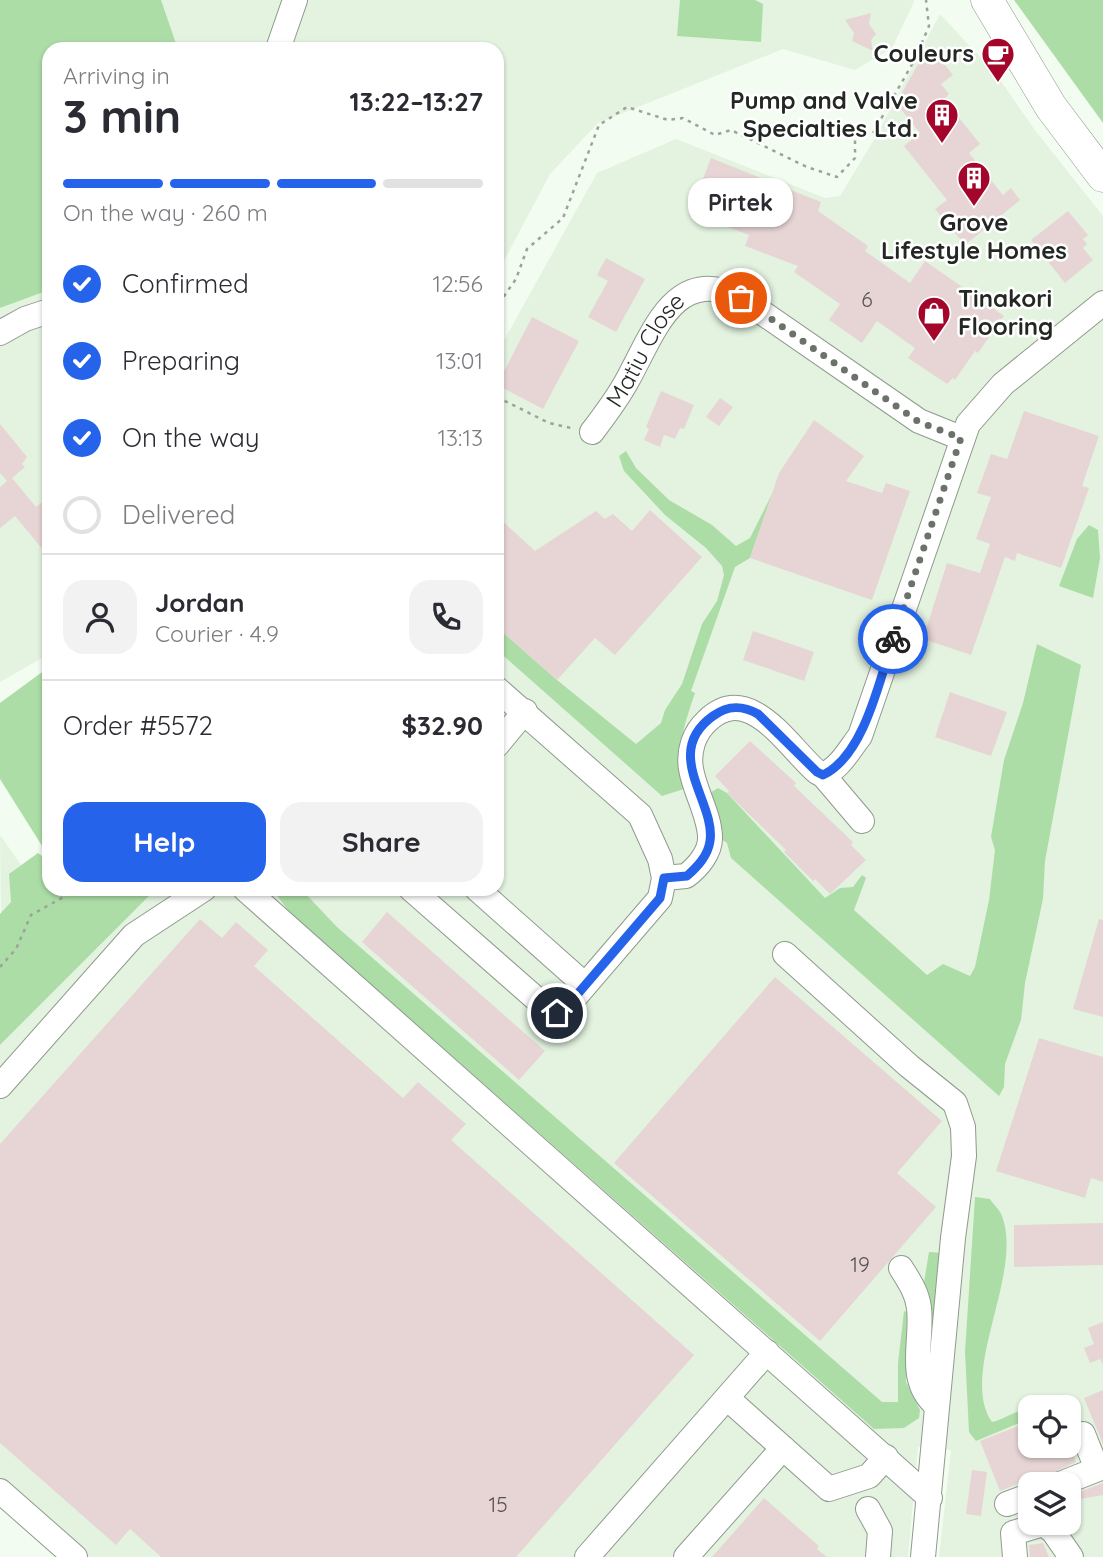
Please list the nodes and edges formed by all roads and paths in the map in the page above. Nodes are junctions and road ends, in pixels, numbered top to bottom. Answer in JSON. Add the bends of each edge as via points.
{"nodes":[{"id":1,"x":295,"y":0,"type":"edge"},
{"id":2,"x":926,"y":0,"type":"edge"},
{"id":3,"x":987,"y":0,"type":"edge"},
{"id":4,"x":280,"y":42,"type":"edge"},
{"id":5,"x":1103,"y":176,"type":"edge"},
{"id":6,"x":504,"y":296,"type":"edge"},
{"id":7,"x":1103,"y":303,"type":"edge"},
{"id":8,"x":42,"y":317,"type":"edge"},
{"id":9,"x":0,"y":333,"type":"edge"},
{"id":10,"x":504,"y":400,"type":"edge"},
{"id":11,"x":592,"y":432,"type":"joint"},
{"id":12,"x":961,"y":438,"type":"junction"},
{"id":13,"x":504,"y":694,"type":"edge"},
{"id":14,"x":525,"y":711,"type":"junction"},
{"id":15,"x":504,"y":736,"type":"edge"},
{"id":16,"x":823,"y":775,"type":"junction"},
{"id":17,"x":862,"y":821,"type":"dead end"},
{"id":18,"x":664,"y":878,"type":"junction"},
{"id":19,"x":65,"y":896,"type":"edge"},
{"id":20,"x":193,"y":896,"type":"edge"},
{"id":21,"x":252,"y":896,"type":"edge"},
{"id":22,"x":419,"y":896,"type":"edge"},
{"id":23,"x":485,"y":896,"type":"edge"},
{"id":24,"x":785,"y":954,"type":"dead end"},
{"id":25,"x":0,"y":967,"type":"edge"},
{"id":26,"x":585,"y":985,"type":"junction"},
{"id":27,"x":0,"y":1086,"type":"edge"},
{"id":28,"x":901,"y":1268,"type":"dead end"},
{"id":29,"x":767,"y":1352,"type":"junction"},
{"id":30,"x":727,"y":1398,"type":"junction"},
{"id":31,"x":937,"y":1406,"type":"junction"},
{"id":32,"x":1083,"y":1434,"type":"dead end"},
{"id":33,"x":783,"y":1448,"type":"junction"},
{"id":34,"x":886,"y":1457,"type":"junction"},
{"id":35,"x":1100,"y":1468,"type":"edge"},
{"id":36,"x":1081,"y":1476,"type":"edge"},
{"id":37,"x":0,"y":1490,"type":"edge"},
{"id":38,"x":930,"y":1499,"type":"junction"},
{"id":39,"x":1018,"y":1500,"type":"edge"},
{"id":40,"x":1007,"y":1504,"type":"dead end"},
{"id":41,"x":868,"y":1509,"type":"dead end"},
{"id":42,"x":75,"y":1557,"type":"edge"},
{"id":43,"x":587,"y":1557,"type":"edge"},
{"id":44,"x":686,"y":1557,"type":"edge"},
{"id":45,"x":878,"y":1557,"type":"edge"},
{"id":46,"x":923,"y":1557,"type":"edge"},
{"id":47,"x":1015,"y":1557,"type":"edge"},
{"id":48,"x":1071,"y":1557,"type":"edge"}],
"edges":[{"from":1,"to":4,"type":"street"},
{"from":2,"to":6,"type":"path","via":[[929,26],[915,59],[873,133],[855,129],[855,158],[838,177],[730,130],[715,135],[683,118],[668,120],[627,107],[598,125],[563,218],[527,248]]},
{"from":3,"to":5,"type":"main road","via":[[1051,107]]},
{"from":7,"to":12,"type":"street","via":[[989,398]]},
{"from":8,"to":9,"type":"street"},
{"from":10,"to":11,"type":"path","via":[[549,423]]},
{"from":11,"to":12,"type":"street","name":"Matiu Close","via":[[620,394],[665,312],[688,292],[708,287],[741,298],[919,422]]},
{"from":12,"to":16,"type":"street","via":[[860,736],[833,771]]},
{"from":13,"to":14,"type":"street"},
{"from":14,"to":15,"type":"street"},
{"from":14,"to":18,"type":"street","via":[[639,815]]},
{"from":16,"to":17,"type":"street"},
{"from":16,"to":18,"type":"street","via":[[758,714],[736,706],[722,710],[699,730],[693,743],[691,768],[710,844],[687,876]]},
{"from":18,"to":26,"type":"street","via":[[660,898]]},
{"from":19,"to":25,"type":"path","via":[[31,915],[16,949]]},
{"from":20,"to":27,"type":"street","via":[[134,935]]},
{"from":21,"to":29,"type":"street"},
{"from":22,"to":26,"type":"street","via":[[550,1011],[563,1011]]},
{"from":23,"to":26,"type":"street"},
{"from":24,"to":31,"type":"street","via":[[955,1103],[963,1127],[964,1156]]},
{"from":28,"to":31,"type":"street","via":[[919,1306],[918,1379]]},
{"from":29,"to":30,"type":"street"},
{"from":29,"to":34,"type":"street"},
{"from":30,"to":33,"type":"street"},
{"from":30,"to":43,"type":"street"},
{"from":31,"to":38,"type":"street"},
{"from":32,"to":35,"type":"street"},
{"from":33,"to":34,"type":"street","via":[[829,1489],[869,1476]]},
{"from":33,"to":44,"type":"street"},
{"from":34,"to":38,"type":"street"},
{"from":35,"to":36,"type":"street"},
{"from":37,"to":42,"type":"street"},
{"from":38,"to":46,"type":"street"},
{"from":39,"to":40,"type":"street"},
{"from":41,"to":45,"type":"street","via":[[880,1531]]},
{"from":47,"to":48,"type":"street","via":[[1013,1533],[1043,1524]]}]}
